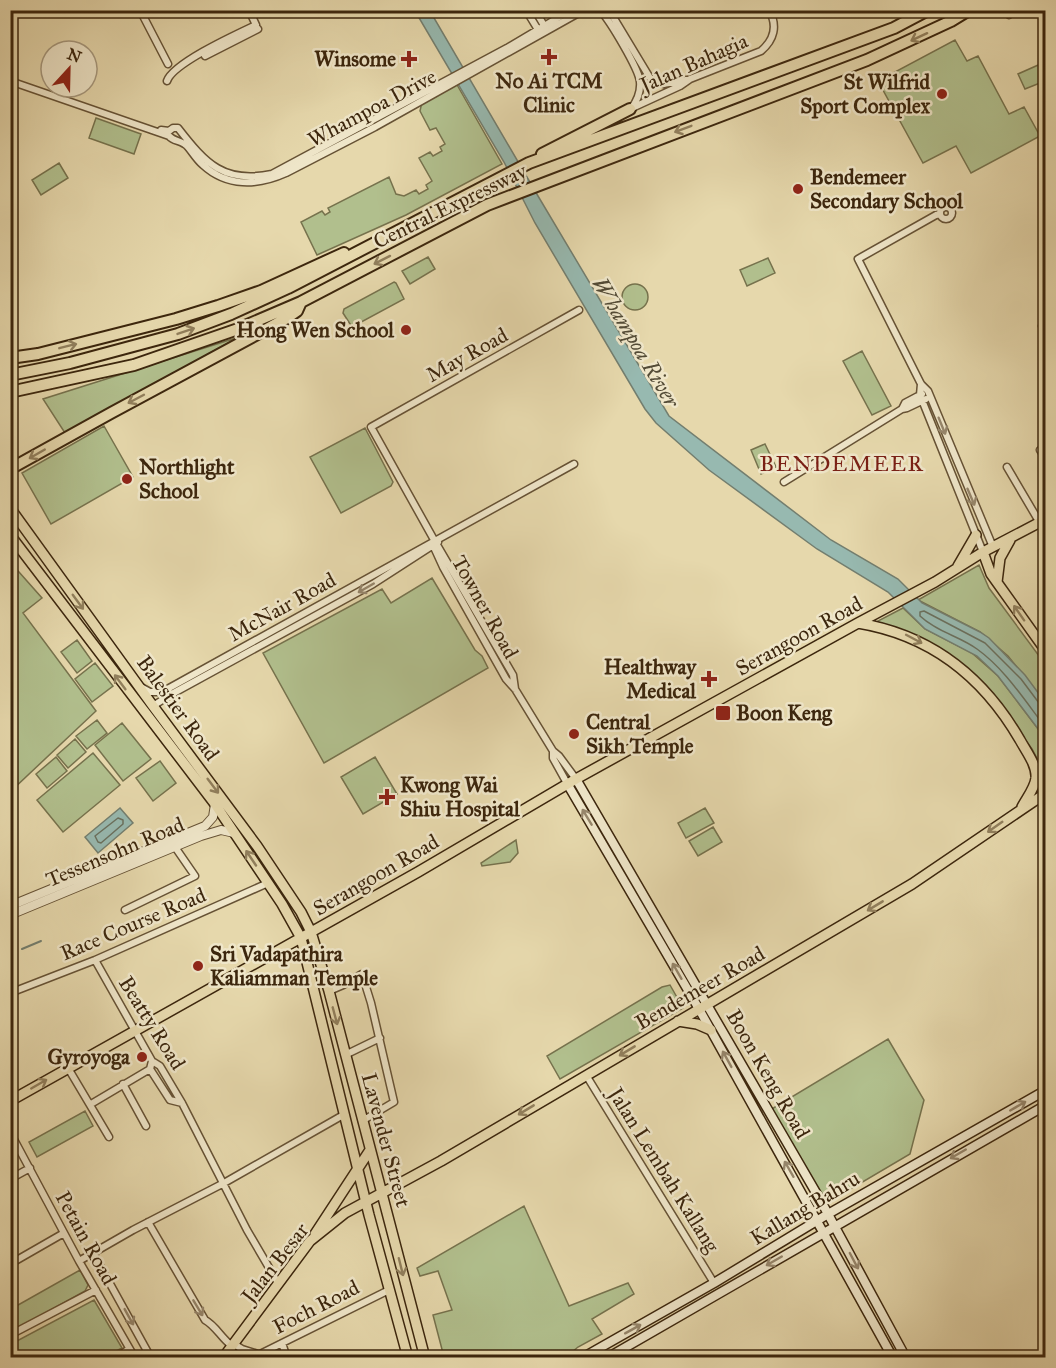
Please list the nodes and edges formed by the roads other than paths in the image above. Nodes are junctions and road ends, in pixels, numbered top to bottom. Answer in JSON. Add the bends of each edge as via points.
{"nodes":[{"id":1,"x":140,"y":10,"type":"edge"},
{"id":2,"x":249,"y":10,"type":"edge"},
{"id":3,"x":526,"y":10,"type":"edge"},
{"id":4,"x":535,"y":10,"type":"edge"},
{"id":5,"x":571,"y":10,"type":"edge"},
{"id":6,"x":584,"y":10,"type":"edge"},
{"id":7,"x":600,"y":10,"type":"edge"},
{"id":8,"x":609,"y":10,"type":"edge"},
{"id":9,"x":770,"y":10,"type":"edge"},
{"id":10,"x":928,"y":10,"type":"edge"},
{"id":11,"x":969,"y":10,"type":"edge"},
{"id":12,"x":257,"y":27,"type":"junction"},
{"id":13,"x":543,"y":31,"type":"junction"},
{"id":14,"x":168,"y":64,"type":"dead end"},
{"id":15,"x":690,"y":79,"type":"junction"},
{"id":16,"x":10,"y":81,"type":"edge"},
{"id":17,"x":630,"y":109,"type":"junction"},
{"id":18,"x":169,"y":133,"type":"junction"},
{"id":19,"x":179,"y":137,"type":"junction"},
{"id":20,"x":532,"y":162,"type":"junction"},
{"id":21,"x":940,"y":214,"type":"dead end"},
{"id":22,"x":403,"y":229,"type":"junction"},
{"id":23,"x":301,"y":302,"type":"junction"},
{"id":24,"x":579,"y":310,"type":"dead end"},
{"id":25,"x":10,"y":358,"type":"edge"},
{"id":26,"x":10,"y":375,"type":"edge"},
{"id":27,"x":921,"y":384,"type":"junction"},
{"id":28,"x":10,"y":392,"type":"edge"},
{"id":29,"x":929,"y":394,"type":"junction"},
{"id":30,"x":922,"y":398,"type":"junction"},
{"id":31,"x":913,"y":406,"type":"junction"},
{"id":32,"x":902,"y":409,"type":"junction"},
{"id":33,"x":927,"y":412,"type":"junction"},
{"id":34,"x":371,"y":427,"type":"joint"},
{"id":35,"x":1040,"y":450,"type":"dead end"},
{"id":36,"x":1046,"y":459,"type":"edge"},
{"id":37,"x":574,"y":464,"type":"dead end"},
{"id":38,"x":1007,"y":467,"type":"dead end"},
{"id":39,"x":10,"y":469,"type":"edge"},
{"id":40,"x":784,"y":482,"type":"dead end"},
{"id":41,"x":10,"y":508,"type":"edge"},
{"id":42,"x":1043,"y":521,"type":"edge"},
{"id":43,"x":10,"y":535,"type":"edge"},
{"id":44,"x":976,"y":535,"type":"junction"},
{"id":45,"x":1011,"y":538,"type":"junction"},
{"id":46,"x":435,"y":542,"type":"junction"},
{"id":47,"x":993,"y":547,"type":"junction"},
{"id":48,"x":983,"y":552,"type":"junction"},
{"id":49,"x":957,"y":568,"type":"junction"},
{"id":50,"x":997,"y":582,"type":"junction"},
{"id":51,"x":858,"y":622,"type":"junction"},
{"id":52,"x":1046,"y":651,"type":"edge"},
{"id":53,"x":138,"y":686,"type":"junction"},
{"id":54,"x":153,"y":706,"type":"junction"},
{"id":55,"x":572,"y":782,"type":"junction"},
{"id":56,"x":1046,"y":793,"type":"edge"},
{"id":57,"x":215,"y":804,"type":"junction"},
{"id":58,"x":1021,"y":809,"type":"junction"},
{"id":59,"x":234,"y":833,"type":"junction"},
{"id":60,"x":175,"y":847,"type":"junction"},
{"id":61,"x":268,"y":883,"type":"junction"},
{"id":62,"x":10,"y":906,"type":"edge"},
{"id":63,"x":125,"y":910,"type":"dead end"},
{"id":64,"x":10,"y":915,"type":"edge"},
{"id":65,"x":312,"y":932,"type":"junction"},
{"id":66,"x":301,"y":938,"type":"junction"},
{"id":67,"x":95,"y":960,"type":"junction"},
{"id":68,"x":328,"y":991,"type":"junction"},
{"id":69,"x":10,"y":993,"type":"edge"},
{"id":70,"x":703,"y":1007,"type":"junction"},
{"id":71,"x":678,"y":1021,"type":"junction"},
{"id":72,"x":711,"y":1030,"type":"junction"},
{"id":73,"x":134,"y":1031,"type":"junction"},
{"id":74,"x":380,"y":1038,"type":"junction"},
{"id":75,"x":345,"y":1055,"type":"junction"},
{"id":76,"x":152,"y":1061,"type":"junction"},
{"id":77,"x":68,"y":1068,"type":"junction"},
{"id":78,"x":150,"y":1069,"type":"junction"},
{"id":79,"x":585,"y":1075,"type":"junction"},
{"id":80,"x":123,"y":1084,"type":"junction"},
{"id":81,"x":1046,"y":1090,"type":"edge"},
{"id":82,"x":10,"y":1101,"type":"edge"},
{"id":83,"x":182,"y":1102,"type":"junction"},
{"id":84,"x":91,"y":1104,"type":"junction"},
{"id":85,"x":1046,"y":1104,"type":"edge"},
{"id":86,"x":345,"y":1114,"type":"junction"},
{"id":87,"x":362,"y":1121,"type":"junction"},
{"id":88,"x":146,"y":1126,"type":"dead end"},
{"id":89,"x":10,"y":1132,"type":"edge"},
{"id":90,"x":109,"y":1137,"type":"dead end"},
{"id":91,"x":370,"y":1150,"type":"junction"},
{"id":92,"x":357,"y":1167,"type":"junction"},
{"id":93,"x":30,"y":1168,"type":"junction"},
{"id":94,"x":10,"y":1179,"type":"edge"},
{"id":95,"x":224,"y":1183,"type":"junction"},
{"id":96,"x":382,"y":1193,"type":"junction"},
{"id":97,"x":365,"y":1202,"type":"junction"},
{"id":98,"x":828,"y":1214,"type":"junction"},
{"id":99,"x":818,"y":1220,"type":"junction"},
{"id":100,"x":148,"y":1222,"type":"junction"},
{"id":101,"x":835,"y":1226,"type":"junction"},
{"id":102,"x":824,"y":1232,"type":"junction"},
{"id":103,"x":64,"y":1233,"type":"junction"},
{"id":104,"x":310,"y":1241,"type":"junction"},
{"id":105,"x":93,"y":1253,"type":"junction"},
{"id":106,"x":79,"y":1261,"type":"junction"},
{"id":107,"x":10,"y":1264,"type":"edge"},
{"id":108,"x":278,"y":1283,"type":"junction"},
{"id":109,"x":714,"y":1283,"type":"junction"},
{"id":110,"x":96,"y":1290,"type":"junction"},
{"id":111,"x":389,"y":1290,"type":"junction"},
{"id":112,"x":10,"y":1335,"type":"edge"},
{"id":113,"x":282,"y":1342,"type":"junction"},
{"id":114,"x":233,"y":1345,"type":"junction"},
{"id":115,"x":129,"y":1349,"type":"junction"},
{"id":116,"x":259,"y":1354,"type":"junction"},
{"id":117,"x":116,"y":1358,"type":"edge"},
{"id":118,"x":135,"y":1358,"type":"edge"},
{"id":119,"x":151,"y":1358,"type":"edge"},
{"id":120,"x":223,"y":1358,"type":"edge"},
{"id":121,"x":252,"y":1358,"type":"edge"},
{"id":122,"x":287,"y":1358,"type":"edge"},
{"id":123,"x":408,"y":1358,"type":"edge"},
{"id":124,"x":425,"y":1358,"type":"edge"},
{"id":125,"x":582,"y":1358,"type":"edge"},
{"id":126,"x":607,"y":1358,"type":"edge"},
{"id":127,"x":893,"y":1358,"type":"edge"},
{"id":128,"x":906,"y":1358,"type":"edge"}],
"edges":[{"from":1,"to":14,"type":"street"},
{"from":2,"to":12,"type":"street"},
{"from":3,"to":13,"type":"street"},
{"from":4,"to":13,"type":"street"},
{"from":5,"to":13,"type":"street","name":"Whampoa Drive"},
{"from":6,"to":13,"type":"street","name":"Whampoa Drive"},
{"from":7,"to":17,"type":"street","via":[[639,78],[639,95]]},
{"from":8,"to":15,"type":"street","via":[[650,78],[669,84]]},
{"from":9,"to":15,"type":"street","name":"Jalan Bahagia","via":[[775,26],[766,47]]},
{"from":10,"to":20,"type":"highway","name":"Central Expressway","via":[[894,28]]},
{"from":11,"to":23,"type":"highway","name":"Central Expressway","one_way":true,"via":[[876,56],[506,197]]},
{"from":12,"to":12,"type":"street","via":[[186,66],[167,81],[184,63]]},
{"from":13,"to":19,"type":"street","name":"Whampoa Drive","via":[[280,170],[254,178],[234,176],[215,168]]},
{"from":15,"to":17,"type":"street","name":"Jalan Bahagia"},
{"from":16,"to":18,"type":"street","name":"Whampoa Drive"},
{"from":17,"to":20,"type":"highway","via":[[547,150]]},
{"from":18,"to":19,"type":"street","name":"Whampoa Drive","via":[[173,140]]},
{"from":18,"to":19,"type":"street","name":"Whampoa Drive","via":[[177,128]]},
{"from":20,"to":22,"type":"highway","name":"Central Expressway"},
{"from":21,"to":27,"type":"street","via":[[858,259]]},
{"from":25,"to":22,"type":"highway","one_way":true,"via":[[218,306]]},
{"from":26,"to":22,"type":"highway","name":"Central Expressway","one_way":true,"via":[[178,334],[288,288]]},
{"from":23,"to":28,"type":"highway","name":"Central Expressway","via":[[227,333],[134,364]]},
{"from":23,"to":39,"type":"highway","one_way":true,"via":[[297,311],[286,318]]},
{"from":24,"to":34,"type":"street","name":"May Road"},
{"from":27,"to":29,"type":"street"},
{"from":27,"to":30,"type":"street"},
{"from":29,"to":30,"type":"street"},
{"from":29,"to":47,"type":"street","one_way":true},
{"from":30,"to":31,"type":"street"},
{"from":30,"to":32,"type":"street","via":[[905,403]]},
{"from":30,"to":33,"type":"street"},
{"from":31,"to":32,"type":"street"},
{"from":31,"to":33,"type":"street"},
{"from":32,"to":40,"type":"street"},
{"from":33,"to":44,"type":"street"},
{"from":34,"to":46,"type":"street","name":"Towner Road"},
{"from":35,"to":36,"type":"street"},
{"from":37,"to":46,"type":"street","name":"McNair Road"},
{"from":38,"to":42,"type":"street","name":"Serangoon Road","via":[[1037,518]]},
{"from":41,"to":53,"type":"main road","name":"Balestier Road","one_way":true},
{"from":42,"to":45,"type":"main road","name":"Serangoon Road"},
{"from":57,"to":43,"type":"main road","name":"Balestier Road","one_way":true},
{"from":44,"to":48,"type":"street"},
{"from":44,"to":49,"type":"main road"},
{"from":45,"to":47,"type":"main road","name":"Serangoon Road"},
{"from":45,"to":50,"type":"main road","via":[[1000,558]]},
{"from":46,"to":53,"type":"street","name":"McNair Road","via":[[162,692]]},
{"from":46,"to":54,"type":"street","name":"McNair Road","one_way":true,"via":[[373,584]]},
{"from":46,"to":55,"type":"street","name":"Towner Road","via":[[506,680]]},
{"from":47,"to":48,"type":"main road","name":"Serangoon Road"},
{"from":48,"to":49,"type":"main road","name":"Serangoon Road"},
{"from":48,"to":50,"type":"main road"},
{"from":49,"to":51,"type":"main road","name":"Serangoon Road"},
{"from":52,"to":50,"type":"main road","one_way":true},
{"from":51,"to":55,"type":"main road","name":"Serangoon Road"},
{"from":51,"to":58,"type":"main road","one_way":true,"via":[[913,638],[954,663],[985,690],[1007,718],[1033,764],[1036,779]]},
{"from":53,"to":54,"type":"main road","name":"Balestier Road"},
{"from":54,"to":65,"type":"main road","name":"Balestier Road","one_way":true,"via":[[257,846]]},
{"from":55,"to":65,"type":"main road","name":"Serangoon Road"},
{"from":55,"to":70,"type":"main road","name":"Boon Keng Road"},
{"from":56,"to":58,"type":"main road","name":"Bendemeer Road"},
{"from":57,"to":59,"type":"main road","name":"Balestier Road"},
{"from":57,"to":62,"type":"street","name":"Tessensohn Road","via":[[213,817],[205,826]]},
{"from":58,"to":70,"type":"main road","name":"Bendemeer Road","one_way":true,"via":[[912,884]]},
{"from":59,"to":60,"type":"street","name":"Tessensohn Road","via":[[216,830]]},
{"from":61,"to":59,"type":"main road","name":"Balestier Road","one_way":true},
{"from":60,"to":63,"type":"street","via":[[195,876]]},
{"from":60,"to":64,"type":"street","name":"Tessensohn Road"},
{"from":61,"to":66,"type":"main road","name":"Balestier Road"},
{"from":61,"to":67,"type":"street","name":"Race Course Road"},
{"from":65,"to":66,"type":"main road","name":"Serangoon Road"},
{"from":65,"to":68,"type":"main road","name":"Lavender Street"},
{"from":66,"to":73,"type":"main road","name":"Serangoon Road"},
{"from":66,"to":86,"type":"main road","name":"Lavender Street"},
{"from":67,"to":69,"type":"street","name":"Race Course Road"},
{"from":67,"to":73,"type":"street","name":"Beatty Road"},
{"from":68,"to":74,"type":"street","via":[[362,974]]},
{"from":68,"to":75,"type":"main road","name":"Lavender Street","one_way":true},
{"from":70,"to":71,"type":"main road","name":"Bendemeer Road"},
{"from":70,"to":72,"type":"main road","name":"Boon Keng Road"},
{"from":70,"to":98,"type":"main road","name":"Boon Keng Road"},
{"from":71,"to":72,"type":"main road"},
{"from":71,"to":79,"type":"main road","name":"Bendemeer Road","one_way":true},
{"from":99,"to":72,"type":"main road","name":"Boon Keng Road","one_way":true},
{"from":73,"to":76,"type":"street","name":"Beatty Road"},
{"from":73,"to":77,"type":"main road","name":"Serangoon Road"},
{"from":74,"to":75,"type":"street"},
{"from":74,"to":87,"type":"street","via":[[394,1102]]},
{"from":75,"to":87,"type":"main road","name":"Lavender Street"},
{"from":76,"to":78,"type":"street"},
{"from":76,"to":83,"type":"street","name":"Beatty Road","via":[[160,1066]]},
{"from":82,"to":77,"type":"main road","name":"Serangoon Road","one_way":true},
{"from":77,"to":84,"type":"street"},
{"from":78,"to":80,"type":"street"},
{"from":78,"to":83,"type":"street","name":"Beatty Road","via":[[170,1100]]},
{"from":79,"to":96,"type":"main road","name":"Bendemeer Road","one_way":true},
{"from":79,"to":109,"type":"street","name":"Jalan Lembah Kallang"},
{"from":80,"to":84,"type":"street"},
{"from":80,"to":88,"type":"street"},
{"from":98,"to":81,"type":"main road","name":"Kallang Bahru","one_way":true},
{"from":83,"to":95,"type":"street","name":"Beatty Road"},
{"from":84,"to":90,"type":"street"},
{"from":85,"to":101,"type":"main road","name":"Kallang Bahru","one_way":true},
{"from":86,"to":92,"type":"main road","name":"Lavender Street"},
{"from":86,"to":95,"type":"street"},
{"from":87,"to":91,"type":"main road","name":"Lavender Street"},
{"from":89,"to":93,"type":"street","name":"Petain Road"},
{"from":91,"to":92,"type":"main road"},
{"from":91,"to":96,"type":"main road","name":"Lavender Street"},
{"from":92,"to":97,"type":"main road","name":"Lavender Street"},
{"from":92,"to":104,"type":"main road"},
{"from":93,"to":94,"type":"street"},
{"from":93,"to":103,"type":"street","name":"Petain Road"},
{"from":95,"to":100,"type":"street"},
{"from":95,"to":108,"type":"street","name":"Beatty Road"},
{"from":96,"to":97,"type":"main road","name":"Bendemeer Road"},
{"from":96,"to":124,"type":"main road","name":"Lavender Street","one_way":true},
{"from":97,"to":104,"type":"main road","name":"Jalan Besar"},
{"from":97,"to":111,"type":"main road","name":"Lavender Street"},
{"from":98,"to":99,"type":"main road","name":"Kallang Bahru"},
{"from":98,"to":101,"type":"main road","name":"Boon Keng Road"},
{"from":99,"to":102,"type":"main road","name":"Boon Keng Road"},
{"from":99,"to":109,"type":"main road","name":"Kallang Bahru"},
{"from":100,"to":105,"type":"street"},
{"from":100,"to":114,"type":"street","one_way":true,"via":[[205,1320]]},
{"from":101,"to":102,"type":"main road","name":"Kallang Bahru"},
{"from":101,"to":128,"type":"main road","name":"Boon Keng Road","one_way":true},
{"from":102,"to":126,"type":"main road","name":"Kallang Bahru","one_way":true},
{"from":102,"to":127,"type":"main road","name":"Boon Keng Road"},
{"from":103,"to":106,"type":"street","name":"Petain Road"},
{"from":103,"to":107,"type":"street"},
{"from":104,"to":108,"type":"main road","name":"Jalan Besar"},
{"from":105,"to":106,"type":"street"},
{"from":105,"to":119,"type":"street","name":"Petain Road","one_way":true},
{"from":106,"to":110,"type":"street","name":"Petain Road"},
{"from":108,"to":114,"type":"main road","name":"Jalan Besar"},
{"from":125,"to":109,"type":"main road","name":"Kallang Bahru","one_way":true},
{"from":110,"to":112,"type":"street"},
{"from":110,"to":115,"type":"street","name":"Petain Road"},
{"from":111,"to":113,"type":"street","name":"Foch Road"},
{"from":111,"to":123,"type":"main road","name":"Lavender Street"},
{"from":113,"to":116,"type":"street","name":"Foch Road"},
{"from":113,"to":122,"type":"street"},
{"from":114,"to":116,"type":"street","name":"Foch Road"},
{"from":114,"to":120,"type":"main road","name":"Jalan Besar"},
{"from":115,"to":117,"type":"street"},
{"from":115,"to":118,"type":"street","name":"Petain Road"},
{"from":116,"to":121,"type":"street","name":"Foch Road"}]}
